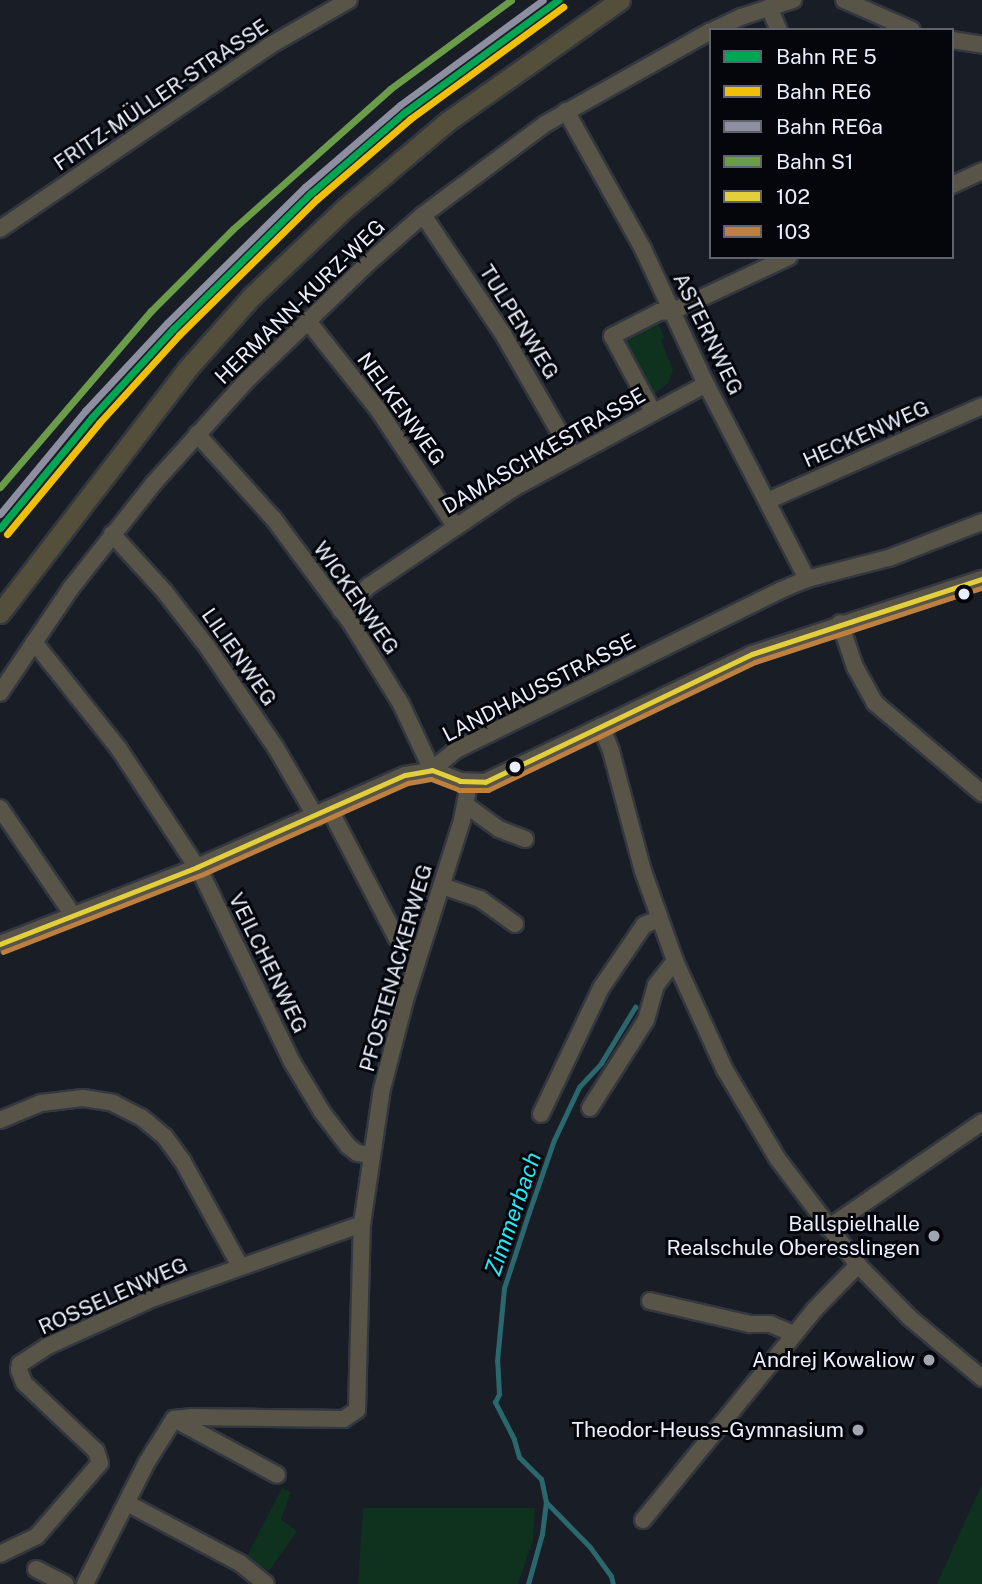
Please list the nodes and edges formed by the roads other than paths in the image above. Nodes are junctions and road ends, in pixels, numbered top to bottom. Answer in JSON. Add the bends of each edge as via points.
{"nodes":[{"id":1,"x":349,"y":0,"type":"edge"},
{"id":2,"x":620,"y":0,"type":"edge"},
{"id":3,"x":793,"y":0,"type":"edge"},
{"id":4,"x":844,"y":0,"type":"edge"},
{"id":5,"x":769,"y":6,"type":"junction"},
{"id":6,"x":719,"y":28,"type":"edge"},
{"id":7,"x":778,"y":28,"type":"edge"},
{"id":8,"x":907,"y":28,"type":"edge"},
{"id":9,"x":709,"y":33,"type":"edge"},
{"id":10,"x":954,"y":40,"type":"edge"},
{"id":11,"x":982,"y":46,"type":"edge"},
{"id":12,"x":566,"y":111,"type":"junction"},
{"id":13,"x":982,"y":172,"type":"edge"},
{"id":14,"x":954,"y":184,"type":"edge"},
{"id":15,"x":423,"y":215,"type":"junction"},
{"id":16,"x":0,"y":229,"type":"edge"},
{"id":17,"x":785,"y":259,"type":"edge"},
{"id":18,"x":674,"y":311,"type":"junction"},
{"id":19,"x":307,"y":320,"type":"junction"},
{"id":20,"x":706,"y":384,"type":"junction"},
{"id":21,"x":982,"y":406,"type":"edge"},
{"id":22,"x":653,"y":412,"type":"junction"},
{"id":23,"x":197,"y":434,"type":"junction"},
{"id":24,"x":572,"y":454,"type":"junction"},
{"id":25,"x":767,"y":501,"type":"junction"},
{"id":26,"x":982,"y":522,"type":"edge"},
{"id":27,"x":455,"y":526,"type":"junction"},
{"id":28,"x":112,"y":534,"type":"junction"},
{"id":29,"x":807,"y":579,"type":"junction"},
{"id":30,"x":982,"y":579,"type":"edge"},
{"id":31,"x":341,"y":611,"type":"junction"},
{"id":32,"x":0,"y":613,"type":"edge"},
{"id":33,"x":840,"y":623,"type":"junction"},
{"id":34,"x":34,"y":642,"type":"junction"},
{"id":35,"x":0,"y":692,"type":"edge"},
{"id":36,"x":601,"y":726,"type":"junction"},
{"id":37,"x":432,"y":771,"type":"junction"},
{"id":38,"x":470,"y":783,"type":"junction"},
{"id":39,"x":982,"y":793,"type":"edge"},
{"id":40,"x":466,"y":805,"type":"junction"},
{"id":41,"x":0,"y":807,"type":"edge"},
{"id":42,"x":323,"y":813,"type":"junction"},
{"id":43,"x":525,"y":839,"type":"dead end"},
{"id":44,"x":197,"y":867,"type":"junction"},
{"id":45,"x":442,"y":886,"type":"junction"},
{"id":46,"x":73,"y":915,"type":"junction"},
{"id":47,"x":659,"y":919,"type":"junction"},
{"id":48,"x":514,"y":924,"type":"dead end"},
{"id":49,"x":0,"y":944,"type":"edge"},
{"id":50,"x":420,"y":951,"type":"junction"},
{"id":51,"x":675,"y":961,"type":"junction"},
{"id":52,"x":590,"y":1108,"type":"dead end"},
{"id":53,"x":541,"y":1114,"type":"dead end"},
{"id":54,"x":0,"y":1120,"type":"edge"},
{"id":55,"x":982,"y":1122,"type":"edge"},
{"id":56,"x":371,"y":1155,"type":"junction"},
{"id":57,"x":362,"y":1224,"type":"junction"},
{"id":58,"x":828,"y":1228,"type":"junction"},
{"id":59,"x":858,"y":1265,"type":"junction"},
{"id":60,"x":240,"y":1266,"type":"junction"},
{"id":61,"x":650,"y":1301,"type":"dead end"},
{"id":62,"x":794,"y":1334,"type":"junction"},
{"id":63,"x":982,"y":1378,"type":"edge"},
{"id":64,"x":174,"y":1419,"type":"junction"},
{"id":65,"x":277,"y":1475,"type":"dead end"},
{"id":66,"x":127,"y":1503,"type":"junction"},
{"id":67,"x":643,"y":1520,"type":"dead end"},
{"id":68,"x":0,"y":1554,"type":"edge"},
{"id":69,"x":36,"y":1569,"type":"dead end"},
{"id":70,"x":65,"y":1584,"type":"edge"},
{"id":71,"x":85,"y":1584,"type":"edge"},
{"id":72,"x":266,"y":1584,"type":"edge"}],
"edges":[{"from":1,"to":16,"type":"street","name":"FRITZ-MÜLLER-STRASSE","via":[[269,46]]},
{"from":2,"to":32,"type":"main road","via":[[447,121],[337,215],[251,297],[188,368]]},
{"from":3,"to":5,"type":"street","name":"HERMANN-KURZ-WEG"},
{"from":4,"to":8,"type":"street"},
{"from":5,"to":6,"type":"street","name":"HERMANN-KURZ-WEG"},
{"from":5,"to":7,"type":"street"},
{"from":9,"to":12,"type":"street","name":"HERMANN-KURZ-WEG"},
{"from":10,"to":11,"type":"street"},
{"from":12,"to":15,"type":"street","name":"HERMANN-KURZ-WEG"},
{"from":12,"to":18,"type":"street","name":"ASTERNWEG","via":[[602,170]]},
{"from":13,"to":14,"type":"street"},
{"from":15,"to":19,"type":"street","name":"HERMANN-KURZ-WEG"},
{"from":15,"to":24,"type":"street","name":"TULPENWEG","via":[[503,334]]},
{"from":17,"to":18,"type":"street"},
{"from":18,"to":20,"type":"street","name":"ASTERNWEG"},
{"from":18,"to":22,"type":"street","via":[[659,312],[612,336]]},
{"from":19,"to":23,"type":"street","name":"HERMANN-KURZ-WEG"},
{"from":19,"to":27,"type":"street","name":"NELKENWEG","via":[[379,411]]},
{"from":20,"to":22,"type":"street","name":"DAMASCHKESTRASSE"},
{"from":20,"to":25,"type":"street","name":"ASTERNWEG"},
{"from":21,"to":25,"type":"street","name":"HECKENWEG"},
{"from":22,"to":24,"type":"street","name":"DAMASCHKESTRASSE"},
{"from":23,"to":28,"type":"street","name":"HERMANN-KURZ-WEG"},
{"from":23,"to":31,"type":"street","name":"WICKENWEG","via":[[273,518]]},
{"from":24,"to":27,"type":"street","name":"DAMASCHKESTRASSE"},
{"from":25,"to":29,"type":"street","name":"ASTERNWEG"},
{"from":26,"to":29,"type":"street","name":"LANDHAUSSTRASSE","via":[[889,558]]},
{"from":27,"to":31,"type":"street","name":"DAMASCHKESTRASSE"},
{"from":28,"to":34,"type":"street","name":"HERMANN-KURZ-WEG"},
{"from":28,"to":42,"type":"street","name":"LILIENWEG","via":[[208,648]]},
{"from":29,"to":37,"type":"street","name":"LANDHAUSSTRASSE","via":[[456,750]]},
{"from":30,"to":33,"type":"street"},
{"from":31,"to":37,"type":"street","name":"WICKENWEG","via":[[386,678]]},
{"from":33,"to":36,"type":"street","via":[[752,654]]},
{"from":33,"to":39,"type":"street","via":[[855,667],[875,703]]},
{"from":34,"to":35,"type":"street","name":"HERMANN-KURZ-WEG"},
{"from":34,"to":44,"type":"street","name":"VEILCHENWEG","via":[[119,749]]},
{"from":36,"to":38,"type":"street","via":[[485,782]]},
{"from":36,"to":47,"type":"street"},
{"from":37,"to":38,"type":"street"},
{"from":37,"to":42,"type":"street","name":"LANDHAUSSTRASSE","via":[[405,775]]},
{"from":38,"to":40,"type":"street","name":"PFOSTENACKERWEG"},
{"from":40,"to":43,"type":"street","via":[[499,829]]},
{"from":40,"to":45,"type":"street","name":"PFOSTENACKERWEG"},
{"from":41,"to":46,"type":"street"},
{"from":42,"to":44,"type":"street","name":"LANDHAUSSTRASSE"},
{"from":42,"to":50,"type":"street","name":"LILIENWEG","via":[[396,937]]},
{"from":44,"to":46,"type":"street","name":"LANDHAUSSTRASSE"},
{"from":44,"to":56,"type":"street","name":"VEILCHENWEG","via":[[305,1084],[348,1146]]},
{"from":45,"to":48,"type":"street","via":[[480,899]]},
{"from":45,"to":50,"type":"street","name":"PFOSTENACKERWEG"},
{"from":46,"to":49,"type":"street","name":"LANDHAUSSTRASSE"},
{"from":47,"to":51,"type":"street"},
{"from":47,"to":53,"type":"street","via":[[644,925],[601,988]]},
{"from":50,"to":56,"type":"street","name":"PFOSTENACKERWEG","via":[[385,1077]]},
{"from":51,"to":52,"type":"street","via":[[656,985],[646,1020]]},
{"from":51,"to":58,"type":"street","via":[[725,1070],[777,1158]]},
{"from":54,"to":60,"type":"street","via":[[41,1103],[83,1098],[113,1103],[141,1117],[165,1137],[182,1160]]},
{"from":55,"to":58,"type":"street"},
{"from":56,"to":57,"type":"street","name":"PFOSTENACKERWEG"},
{"from":57,"to":60,"type":"street","name":"ROSSELENWEG"},
{"from":57,"to":64,"type":"street","name":"PFOSTENACKERWEG","via":[[359,1405],[352,1415],[314,1420]]},
{"from":58,"to":59,"type":"street"},
{"from":59,"to":62,"type":"street"},
{"from":59,"to":63,"type":"street","via":[[910,1318]]},
{"from":60,"to":68,"type":"street","name":"ROSSELENWEG","via":[[154,1298],[48,1346],[20,1364],[24,1383],[96,1451],[100,1463],[37,1536]]},
{"from":61,"to":62,"type":"street","via":[[750,1324],[770,1324]]},
{"from":62,"to":67,"type":"street"},
{"from":64,"to":65,"type":"street"},
{"from":64,"to":66,"type":"street"},
{"from":66,"to":71,"type":"street"},
{"from":66,"to":72,"type":"street","via":[[240,1563]]},
{"from":69,"to":70,"type":"street"}]}
